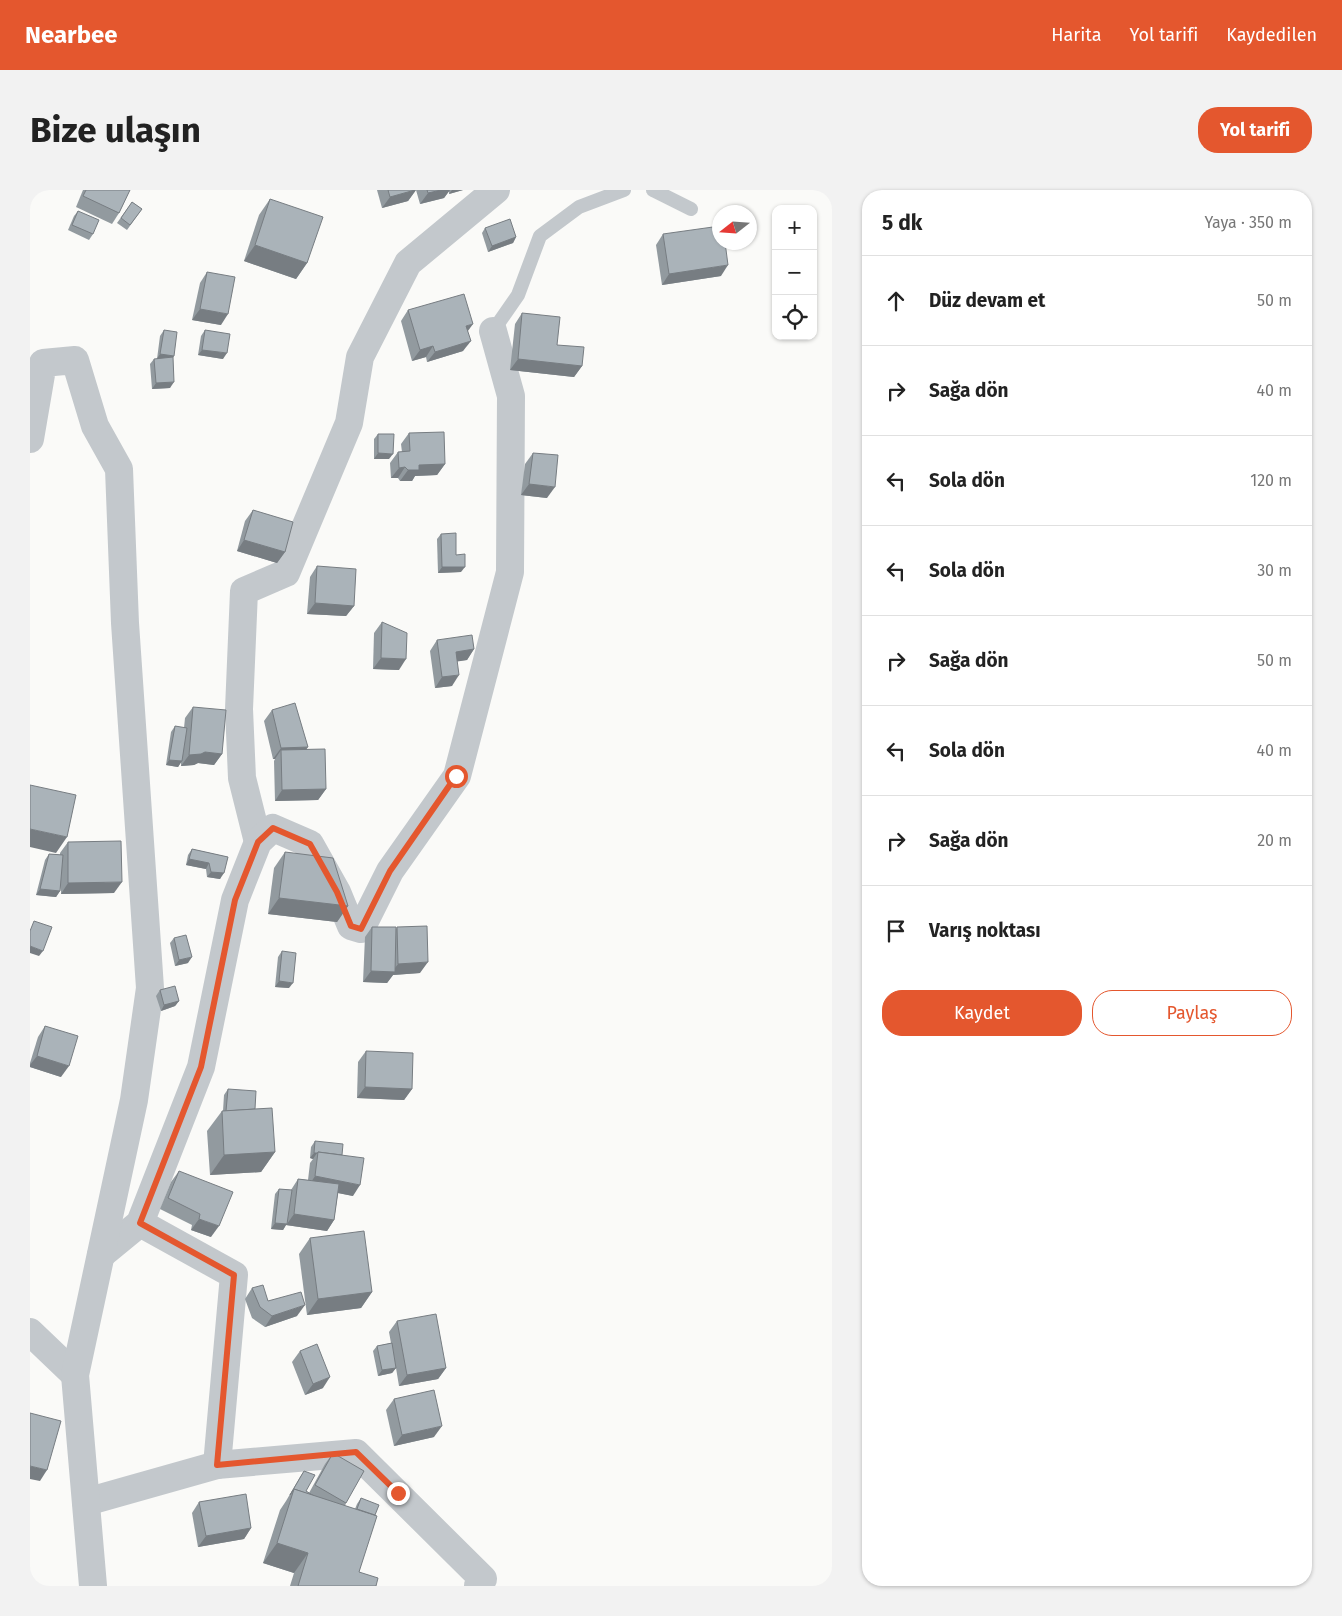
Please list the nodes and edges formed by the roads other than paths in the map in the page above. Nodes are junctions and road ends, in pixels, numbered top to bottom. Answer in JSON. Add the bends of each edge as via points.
{"nodes":[{"id":1,"x":496,"y":190,"type":"edge"},
{"id":2,"x":624,"y":190,"type":"edge"},
{"id":3,"x":652,"y":190,"type":"edge"},
{"id":4,"x":691,"y":209,"type":"dead end"},
{"id":5,"x":493,"y":331,"type":"joint"},
{"id":6,"x":30,"y":439,"type":"edge"},
{"id":7,"x":258,"y":842,"type":"junction"},
{"id":8,"x":140,"y":1223,"type":"junction"},
{"id":9,"x":101,"y":1255,"type":"junction"},
{"id":10,"x":30,"y":1332,"type":"edge"},
{"id":11,"x":75,"y":1375,"type":"junction"},
{"id":12,"x":217,"y":1465,"type":"junction"},
{"id":13,"x":86,"y":1502,"type":"junction"},
{"id":14,"x":93,"y":1586,"type":"edge"},
{"id":15,"x":478,"y":1586,"type":"edge"}],
"edges":[{"from":1,"to":7,"type":"street","via":[[408,263],[360,357],[349,423],[286,573],[244,591],[240,710],[242,778]]},
{"from":2,"to":5,"type":"lane","via":[[579,207],[540,236],[518,295]]},
{"from":3,"to":4,"type":"lane"},
{"from":5,"to":7,"type":"street","via":[[512,396],[510,572],[456,776],[390,871],[361,929],[351,926],[337,892],[310,844],[273,828]]},
{"from":6,"to":9,"type":"street","via":[[43,363],[75,360],[95,426],[119,469],[125,623],[150,988],[134,1100]]},
{"from":7,"to":8,"type":"street","via":[[235,900],[201,1067]]},
{"from":8,"to":9,"type":"street"},
{"from":8,"to":12,"type":"street","via":[[234,1275]]},
{"from":9,"to":11,"type":"street"},
{"from":10,"to":11,"type":"street"},
{"from":11,"to":13,"type":"street"},
{"from":12,"to":13,"type":"street"},
{"from":12,"to":15,"type":"street","via":[[356,1452],[483,1579]]},
{"from":13,"to":14,"type":"street"}]}
